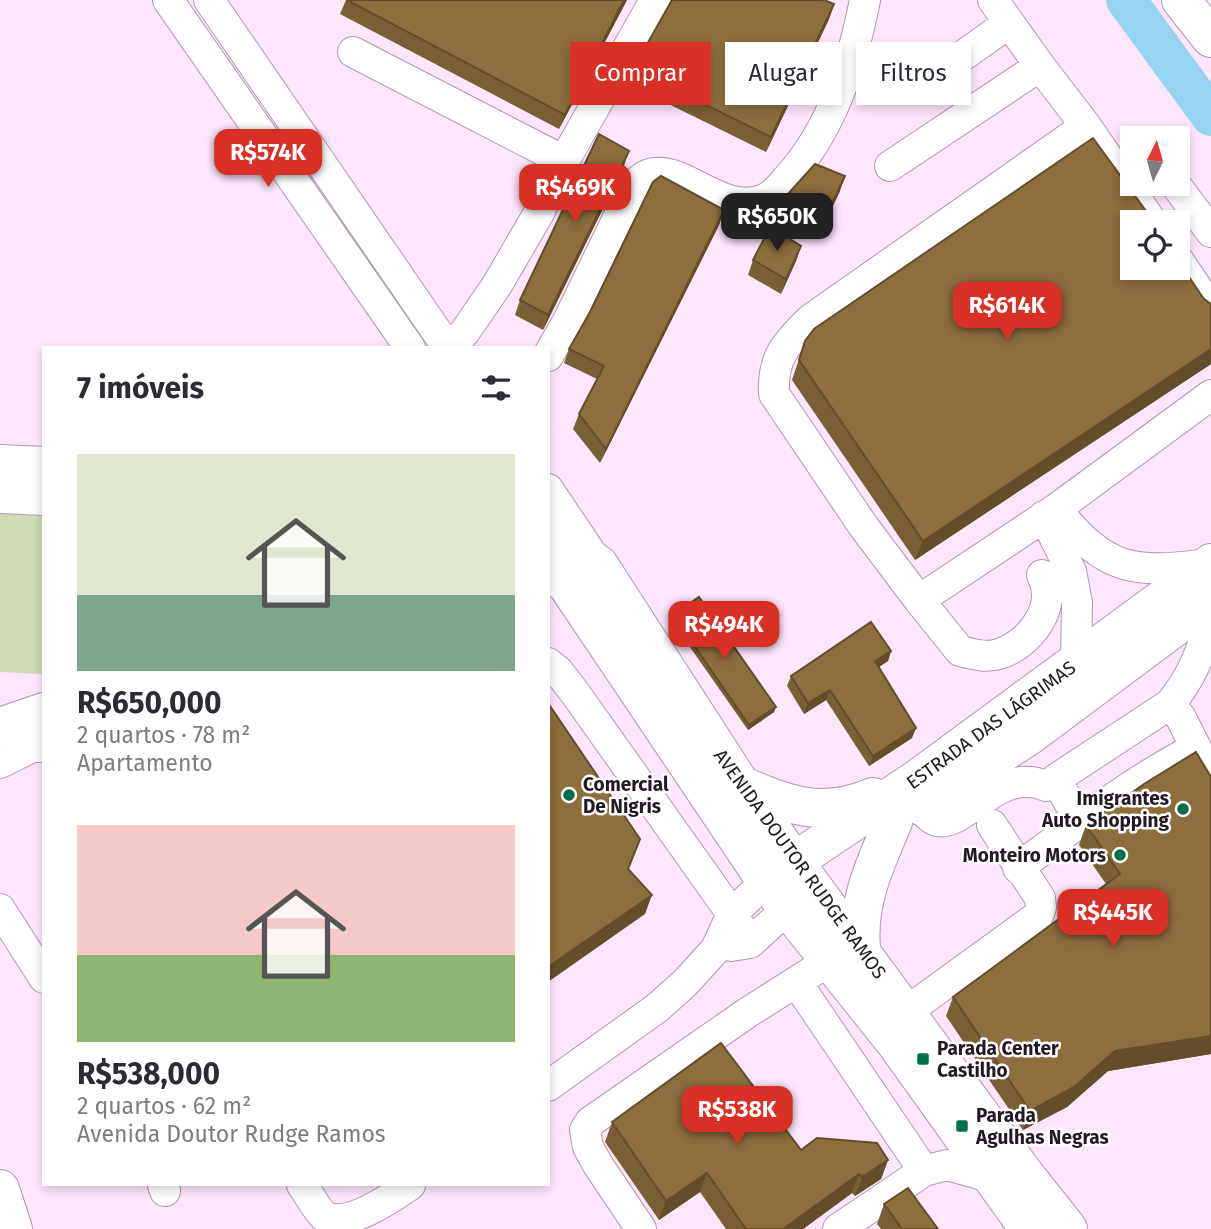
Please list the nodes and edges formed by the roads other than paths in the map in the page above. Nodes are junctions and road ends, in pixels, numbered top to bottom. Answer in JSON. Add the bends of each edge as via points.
{"nodes":[{"id":1,"x":168,"y":0,"type":"edge"},
{"id":2,"x":209,"y":0,"type":"edge"},
{"id":3,"x":655,"y":0,"type":"edge"},
{"id":4,"x":865,"y":0,"type":"edge"},
{"id":5,"x":1181,"y":0,"type":"edge"},
{"id":6,"x":1001,"y":11,"type":"edge"},
{"id":7,"x":1211,"y":38,"type":"edge"},
{"id":8,"x":969,"y":42,"type":"edge"},
{"id":9,"x":352,"y":52,"type":"dead end"},
{"id":10,"x":1040,"y":66,"type":"junction"},
{"id":11,"x":1086,"y":126,"type":"junction"},
{"id":12,"x":564,"y":161,"type":"junction"},
{"id":13,"x":890,"y":166,"type":"dead end"},
{"id":14,"x":1184,"y":196,"type":"edge"},
{"id":15,"x":1144,"y":210,"type":"edge"},
{"id":16,"x":1211,"y":232,"type":"edge"},
{"id":17,"x":1190,"y":278,"type":"edge"},
{"id":18,"x":1211,"y":309,"type":"edge"},
{"id":19,"x":409,"y":346,"type":"edge"},
{"id":20,"x":447,"y":346,"type":"edge"},
{"id":21,"x":450,"y":346,"type":"edge"},
{"id":22,"x":550,"y":352,"type":"edge"},
{"id":23,"x":1211,"y":396,"type":"edge"},
{"id":24,"x":0,"y":464,"type":"edge"},
{"id":25,"x":42,"y":466,"type":"edge"},
{"id":26,"x":550,"y":492,"type":"edge"},
{"id":27,"x":0,"y":494,"type":"edge"},
{"id":28,"x":42,"y":496,"type":"edge"},
{"id":29,"x":1050,"y":512,"type":"junction"},
{"id":30,"x":550,"y":528,"type":"edge"},
{"id":31,"x":599,"y":565,"type":"junction"},
{"id":32,"x":554,"y":571,"type":"edge"},
{"id":33,"x":1042,"y":575,"type":"dead end"},
{"id":34,"x":1211,"y":576,"type":"edge"},
{"id":35,"x":919,"y":600,"type":"junction"},
{"id":36,"x":1211,"y":620,"type":"edge"},
{"id":37,"x":1076,"y":663,"type":"junction"},
{"id":38,"x":550,"y":665,"type":"edge"},
{"id":39,"x":0,"y":704,"type":"edge"},
{"id":40,"x":1170,"y":704,"type":"junction"},
{"id":41,"x":42,"y":709,"type":"edge"},
{"id":42,"x":42,"y":710,"type":"edge"},
{"id":43,"x":0,"y":727,"type":"edge"},
{"id":44,"x":42,"y":747,"type":"edge"},
{"id":45,"x":1196,"y":748,"type":"junction"},
{"id":46,"x":0,"y":763,"type":"edge"},
{"id":47,"x":1211,"y":777,"type":"edge"},
{"id":48,"x":741,"y":785,"type":"junction"},
{"id":49,"x":1046,"y":786,"type":"dead end"},
{"id":50,"x":910,"y":803,"type":"junction"},
{"id":51,"x":1080,"y":822,"type":"junction"},
{"id":52,"x":992,"y":825,"type":"dead end"},
{"id":53,"x":1018,"y":868,"type":"junction"},
{"id":54,"x":790,"y":883,"type":"junction"},
{"id":55,"x":0,"y":909,"type":"edge"},
{"id":56,"x":732,"y":914,"type":"junction"},
{"id":57,"x":750,"y":943,"type":"junction"},
{"id":58,"x":716,"y":949,"type":"junction"},
{"id":59,"x":845,"y":955,"type":"junction"},
{"id":60,"x":42,"y":975,"type":"edge"},
{"id":61,"x":797,"y":984,"type":"junction"},
{"id":62,"x":917,"y":1004,"type":"dead end"},
{"id":63,"x":550,"y":1081,"type":"edge"},
{"id":64,"x":944,"y":1157,"type":"junction"},
{"id":65,"x":303,"y":1186,"type":"edge"},
{"id":66,"x":409,"y":1186,"type":"edge"},
{"id":67,"x":0,"y":1189,"type":"edge"},
{"id":68,"x":0,"y":1223,"type":"edge"},
{"id":69,"x":2,"y":1229,"type":"edge"},
{"id":70,"x":13,"y":1229,"type":"edge"},
{"id":71,"x":641,"y":1229,"type":"edge"},
{"id":72,"x":838,"y":1229,"type":"edge"},
{"id":73,"x":1029,"y":1229,"type":"edge"},
{"id":74,"x":1068,"y":1229,"type":"edge"}],
"edges":[{"from":1,"to":19,"type":"street"},
{"from":2,"to":20,"type":"street"},
{"from":3,"to":12,"type":"street"},
{"from":4,"to":22,"type":"street","via":[[846,74],[802,163],[776,191],[762,200],[743,202],[667,175],[642,177],[632,187]]},
{"from":5,"to":7,"type":"main road"},
{"from":6,"to":8,"type":"street"},
{"from":6,"to":10,"type":"street"},
{"from":9,"to":12,"type":"street"},
{"from":10,"to":11,"type":"street"},
{"from":10,"to":13,"type":"street"},
{"from":11,"to":15,"type":"street"},
{"from":11,"to":35,"type":"street","via":[[811,319],[790,338],[778,358],[774,394]]},
{"from":12,"to":21,"type":"street","via":[[497,285]]},
{"from":14,"to":16,"type":"street"},
{"from":17,"to":18,"type":"street"},
{"from":23,"to":29,"type":"street"},
{"from":24,"to":25,"type":"main road"},
{"from":26,"to":31,"type":"street","name":"AVENIDA DOUTOR RUDGE RAMOS"},
{"from":27,"to":28,"type":"main road"},
{"from":29,"to":34,"type":"street","via":[[1109,560]]},
{"from":29,"to":35,"type":"street"},
{"from":29,"to":37,"type":"street","via":[[1077,603]]},
{"from":30,"to":31,"type":"main road"},
{"from":31,"to":48,"type":"main road","name":"AVENIDA DOUTOR RUDGE RAMOS"},
{"from":32,"to":54,"type":"main road","name":"AVENIDA DOUTOR RUDGE RAMOS"},
{"from":33,"to":35,"type":"street","via":[[1046,586],[1043,614],[1036,627],[1016,646],[997,655],[960,651]]},
{"from":34,"to":37,"type":"main road","name":"ESTRADA DAS LÁGRIMAS"},
{"from":34,"to":50,"type":"main road","name":"ESTRADA DAS LÁGRIMAS","via":[[1030,735]]},
{"from":36,"to":40,"type":"street","via":[[1187,683]]},
{"from":37,"to":50,"type":"main road","name":"ESTRADA DAS LÁGRIMAS"},
{"from":38,"to":56,"type":"street"},
{"from":39,"to":41,"type":"main road"},
{"from":40,"to":45,"type":"street"},
{"from":40,"to":51,"type":"street","via":[[1056,779]]},
{"from":42,"to":43,"type":"main road"},
{"from":44,"to":46,"type":"street","via":[[32,747]]},
{"from":45,"to":47,"type":"street"},
{"from":45,"to":51,"type":"street"},
{"from":48,"to":50,"type":"main road","via":[[804,808]]},
{"from":48,"to":54,"type":"main road","name":"AVENIDA DOUTOR RUDGE RAMOS"},
{"from":49,"to":50,"type":"street","via":[[1017,782],[941,822]]},
{"from":50,"to":54,"type":"main road","name":"ESTRADA DAS LÁGRIMAS"},
{"from":50,"to":59,"type":"main road","via":[[863,897],[859,923]]},
{"from":51,"to":53,"type":"street"},
{"from":52,"to":53,"type":"street"},
{"from":53,"to":62,"type":"street","via":[[1040,898],[1038,916]]},
{"from":54,"to":56,"type":"street"},
{"from":54,"to":57,"type":"street"},
{"from":54,"to":59,"type":"main road","name":"AVENIDA DOUTOR RUDGE RAMOS"},
{"from":55,"to":60,"type":"street"},
{"from":56,"to":57,"type":"street"},
{"from":56,"to":58,"type":"street"},
{"from":57,"to":58,"type":"street"},
{"from":58,"to":63,"type":"street","via":[[657,1008]]},
{"from":59,"to":61,"type":"street"},
{"from":59,"to":64,"type":"main road","name":"AVENIDA DOUTOR RUDGE RAMOS","via":[[895,1042]]},
{"from":59,"to":74,"type":"main road","name":"AVENIDA DOUTOR RUDGE RAMOS"},
{"from":61,"to":64,"type":"street"},
{"from":61,"to":71,"type":"street","via":[[747,1013],[590,1122],[584,1136],[593,1156]]},
{"from":64,"to":72,"type":"street"},
{"from":64,"to":73,"type":"main road","name":"AVENIDA DOUTOR RUDGE RAMOS","via":[[991,1177]]},
{"from":65,"to":66,"type":"street","via":[[324,1216],[346,1223],[370,1213]]},
{"from":67,"to":70,"type":"main road"},
{"from":68,"to":69,"type":"main road"}]}
